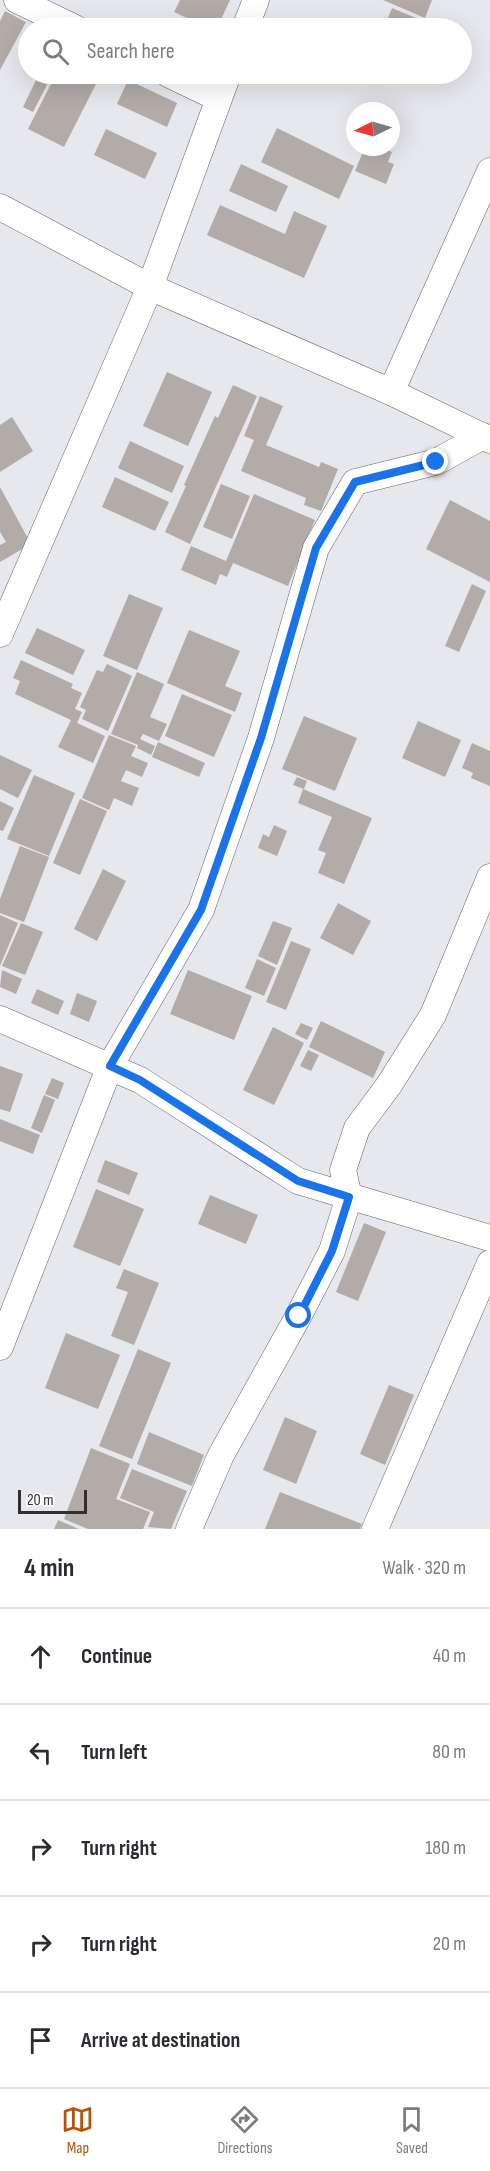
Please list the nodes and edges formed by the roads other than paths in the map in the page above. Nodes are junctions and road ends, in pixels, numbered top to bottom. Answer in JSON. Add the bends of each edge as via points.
{"nodes":[{"id":1,"x":17,"y":0,"type":"edge"},
{"id":2,"x":256,"y":0,"type":"edge"},
{"id":3,"x":54,"y":18,"type":"edge"},
{"id":4,"x":249,"y":18,"type":"edge"},
{"id":5,"x":189,"y":84,"type":"edge"},
{"id":6,"x":224,"y":84,"type":"edge"},
{"id":7,"x":218,"y":98,"type":"junction"},
{"id":8,"x":490,"y":171,"type":"edge"},
{"id":9,"x":0,"y":207,"type":"edge"},
{"id":10,"x":490,"y":220,"type":"edge"},
{"id":11,"x":464,"y":228,"type":"junction"},
{"id":12,"x":150,"y":287,"type":"junction"},
{"id":13,"x":391,"y":392,"type":"junction"},
{"id":14,"x":486,"y":438,"type":"edge"},
{"id":15,"x":0,"y":634,"type":"edge"},
{"id":16,"x":490,"y":877,"type":"edge"},
{"id":17,"x":0,"y":1019,"type":"edge"},
{"id":18,"x":110,"y":1066,"type":"junction"},
{"id":19,"x":349,"y":1197,"type":"junction"},
{"id":20,"x":490,"y":1238,"type":"edge"},
{"id":21,"x":490,"y":1263,"type":"edge"},
{"id":22,"x":0,"y":1347,"type":"edge"},
{"id":23,"x":189,"y":1529,"type":"edge"},
{"id":24,"x":375,"y":1529,"type":"edge"}],
"edges":[{"from":1,"to":3,"type":"street"},
{"from":2,"to":4,"type":"street"},
{"from":5,"to":7,"type":"street"},
{"from":6,"to":7,"type":"street"},
{"from":7,"to":12,"type":"street"},
{"from":8,"to":11,"type":"street"},
{"from":9,"to":12,"type":"street"},
{"from":10,"to":11,"type":"street"},
{"from":11,"to":13,"type":"street"},
{"from":12,"to":13,"type":"street"},
{"from":12,"to":15,"type":"street"},
{"from":13,"to":14,"type":"street"},
{"from":14,"to":18,"type":"street","via":[[436,462],[355,482],[316,548],[261,738],[201,910]]},
{"from":16,"to":19,"type":"street","via":[[433,1015],[357,1128],[343,1170]]},
{"from":17,"to":18,"type":"street"},
{"from":18,"to":19,"type":"street","via":[[140,1080],[298,1181]]},
{"from":18,"to":22,"type":"street"},
{"from":19,"to":20,"type":"street"},
{"from":19,"to":23,"type":"street","via":[[332,1251],[221,1455]]},
{"from":21,"to":24,"type":"street"}]}
